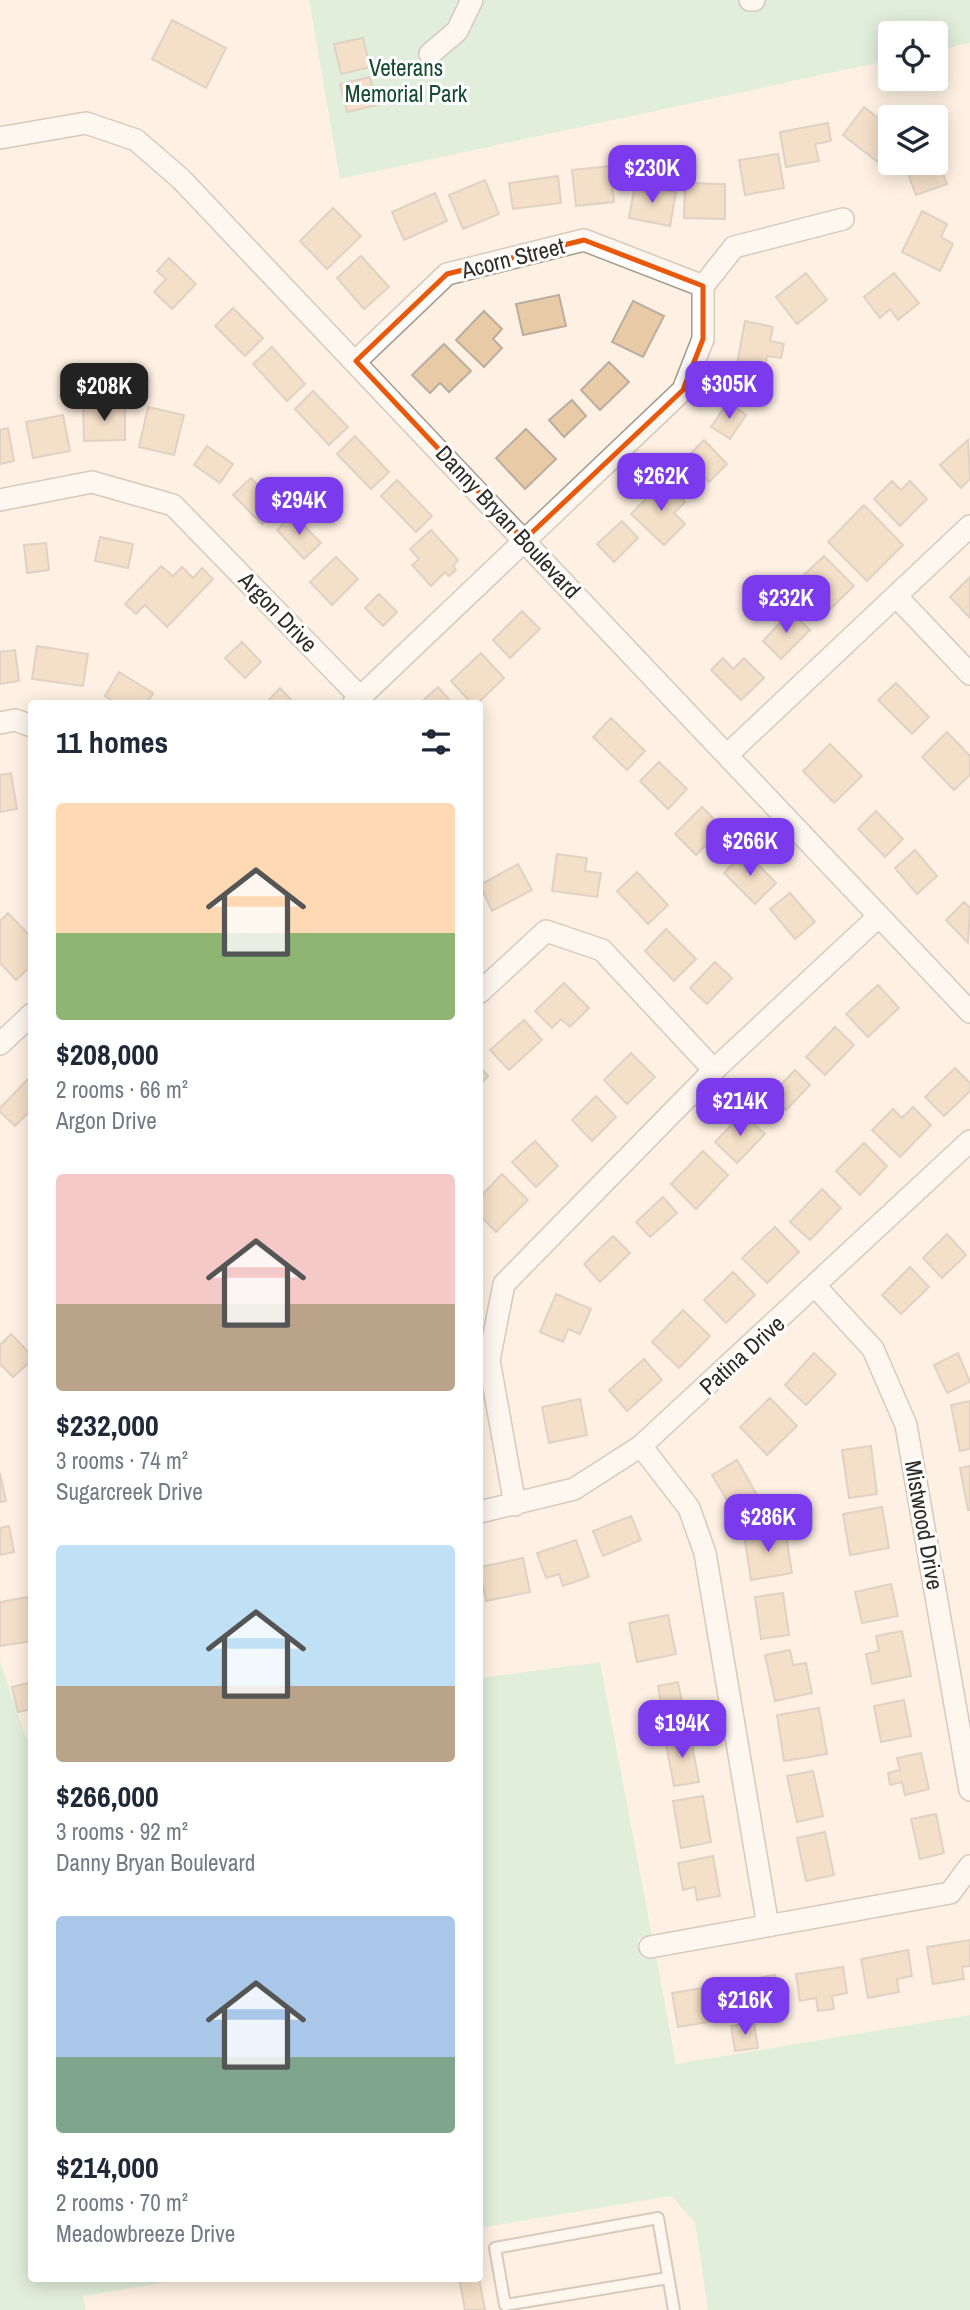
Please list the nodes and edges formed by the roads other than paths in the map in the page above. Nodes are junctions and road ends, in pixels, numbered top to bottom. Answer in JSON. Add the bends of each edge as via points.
{"nodes":[{"id":1,"x":472,"y":0,"type":"edge"},
{"id":2,"x":430,"y":54,"type":"dead end"},
{"id":3,"x":0,"y":138,"type":"edge"},
{"id":4,"x":843,"y":219,"type":"dead end"},
{"id":5,"x":703,"y":286,"type":"junction"},
{"id":6,"x":356,"y":361,"type":"junction"},
{"id":7,"x":0,"y":500,"type":"edge"},
{"id":8,"x":970,"y":526,"type":"edge"},
{"id":9,"x":524,"y":540,"type":"junction"},
{"id":10,"x":896,"y":596,"type":"junction"},
{"id":11,"x":970,"y":674,"type":"edge"},
{"id":12,"x":357,"y":700,"type":"edge"},
{"id":13,"x":0,"y":723,"type":"edge"},
{"id":14,"x":28,"y":725,"type":"edge"},
{"id":15,"x":727,"y":755,"type":"junction"},
{"id":16,"x":879,"y":916,"type":"junction"},
{"id":17,"x":483,"y":989,"type":"edge"},
{"id":18,"x":970,"y":1012,"type":"edge"},
{"id":19,"x":28,"y":1018,"type":"edge"},
{"id":20,"x":0,"y":1044,"type":"edge"},
{"id":21,"x":714,"y":1070,"type":"junction"},
{"id":22,"x":970,"y":1140,"type":"edge"},
{"id":23,"x":816,"y":1287,"type":"junction"},
{"id":24,"x":641,"y":1446,"type":"junction"},
{"id":25,"x":515,"y":1505,"type":"junction"},
{"id":26,"x":483,"y":1511,"type":"edge"},
{"id":27,"x":970,"y":1790,"type":"edge"},
{"id":28,"x":970,"y":1866,"type":"edge"},
{"id":29,"x":768,"y":1926,"type":"junction"},
{"id":30,"x":650,"y":1947,"type":"dead end"},
{"id":31,"x":668,"y":2278,"type":"junction"},
{"id":32,"x":674,"y":2310,"type":"edge"}],
"edges":[{"from":1,"to":2,"type":"street","via":[[457,31]]},
{"from":3,"to":6,"type":"street","name":"Danny Bryan Boulevard","via":[[86,123],[136,140],[181,179]]},
{"from":4,"to":5,"type":"street","via":[[734,247]]},
{"from":5,"to":6,"type":"street","name":"Acorn Street","via":[[584,240],[447,274]]},
{"from":5,"to":9,"type":"street","via":[[703,339],[683,390]]},
{"from":6,"to":9,"type":"street","name":"Danny Bryan Boulevard"},
{"from":7,"to":12,"type":"street","name":"Argon Drive","via":[[92,482],[173,505]]},
{"from":8,"to":10,"type":"street"},
{"from":9,"to":12,"type":"street"},
{"from":9,"to":15,"type":"street","name":"Danny Bryan Boulevard"},
{"from":10,"to":11,"type":"street"},
{"from":10,"to":15,"type":"street"},
{"from":13,"to":14,"type":"street","via":[[15,720]]},
{"from":15,"to":16,"type":"street","name":"Danny Bryan Boulevard"},
{"from":16,"to":18,"type":"street","name":"Danny Bryan Boulevard"},
{"from":16,"to":21,"type":"street"},
{"from":17,"to":21,"type":"street","via":[[546,931],[602,950]]},
{"from":19,"to":20,"type":"street"},
{"from":21,"to":25,"type":"street","via":[[504,1284],[489,1360]]},
{"from":22,"to":23,"type":"street","name":"Patina Drive"},
{"from":23,"to":24,"type":"street","name":"Patina Drive"},
{"from":23,"to":27,"type":"street","name":"Mistwood Drive","via":[[873,1349],[906,1425]]},
{"from":24,"to":25,"type":"street","name":"Patina Drive","via":[[575,1489]]},
{"from":24,"to":29,"type":"street","via":[[689,1508],[705,1553]]},
{"from":25,"to":26,"type":"street","name":"Patina Drive"},
{"from":28,"to":29,"type":"street","via":[[950,1893]]},
{"from":29,"to":30,"type":"street"},
{"from":31,"to":31,"type":"lane","via":[[658,2218],[495,2248],[505,2305]]},
{"from":31,"to":32,"type":"lane"}]}
